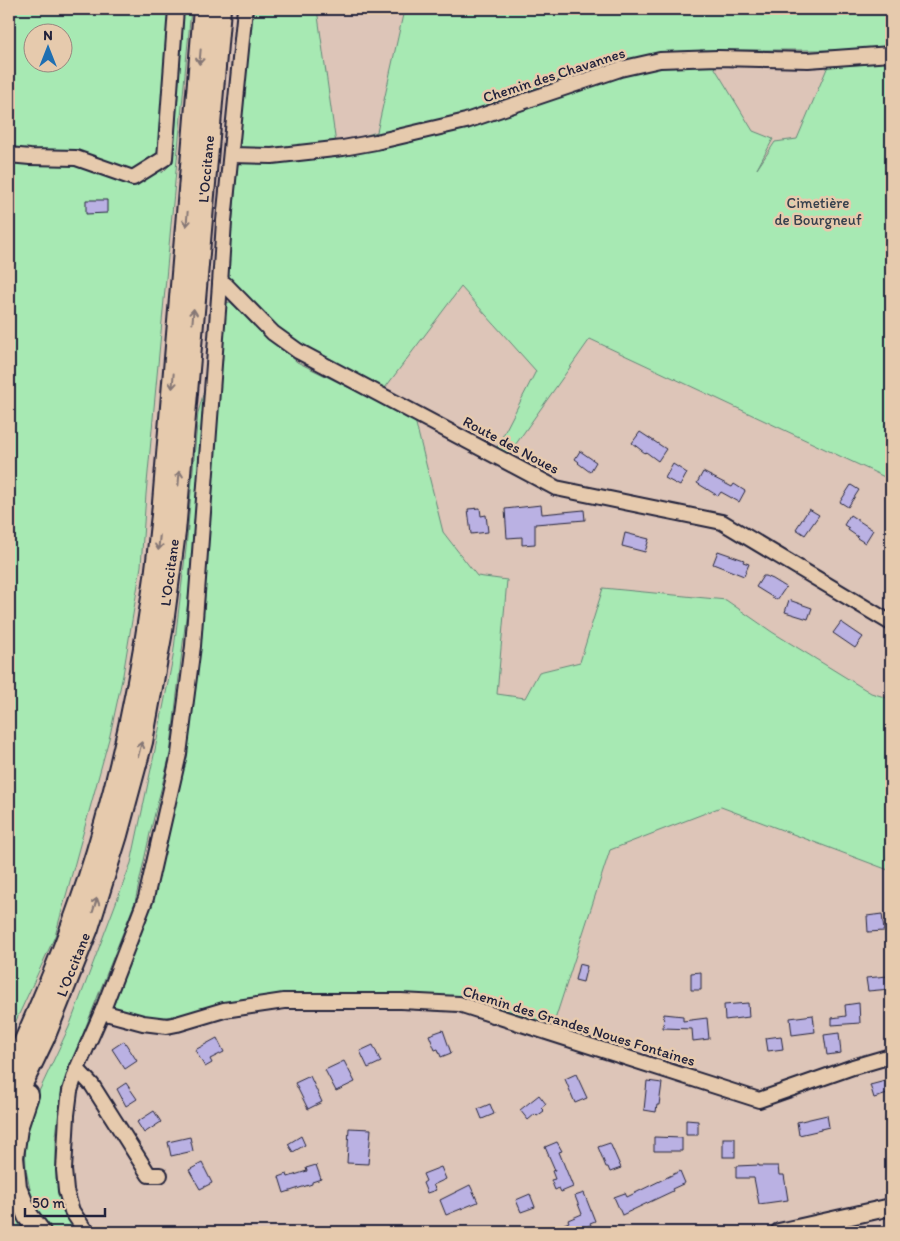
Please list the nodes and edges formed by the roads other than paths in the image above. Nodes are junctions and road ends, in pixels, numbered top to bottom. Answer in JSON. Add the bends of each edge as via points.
{"nodes":[{"id":1,"x":176,"y":9,"type":"edge"},
{"id":2,"x":204,"y":9,"type":"edge"},
{"id":3,"x":220,"y":9,"type":"edge"},
{"id":4,"x":245,"y":9,"type":"edge"},
{"id":5,"x":891,"y":54,"type":"edge"},
{"id":6,"x":9,"y":155,"type":"edge"},
{"id":7,"x":231,"y":155,"type":"junction"},
{"id":8,"x":220,"y":284,"type":"junction"},
{"id":9,"x":891,"y":623,"type":"edge"},
{"id":10,"x":102,"y":1012,"type":"junction"},
{"id":11,"x":48,"y":1028,"type":"junction"},
{"id":12,"x":891,"y":1056,"type":"edge"},
{"id":13,"x":78,"y":1069,"type":"junction"},
{"id":14,"x":9,"y":1076,"type":"edge"},
{"id":15,"x":9,"y":1111,"type":"edge"},
{"id":16,"x":160,"y":1176,"type":"dead end"},
{"id":17,"x":891,"y":1207,"type":"edge"},
{"id":18,"x":40,"y":1232,"type":"edge"},
{"id":19,"x":88,"y":1232,"type":"edge"},
{"id":20,"x":779,"y":1232,"type":"edge"}],
"edges":[{"from":1,"to":6,"type":"street","via":[[165,158],[133,178],[76,158]]},
{"from":2,"to":14,"type":"highway","name":"L'Occitane","one_way":true,"via":[[162,515],[139,680],[87,884],[61,957]]},
{"from":11,"to":3,"type":"highway","name":"L'Occitane","one_way":true,"via":[[88,928],[117,835],[142,742],[162,631],[175,532]]},
{"from":4,"to":7,"type":"street"},
{"from":5,"to":7,"type":"street","name":"Chemin des Chavannes","via":[[808,60],[660,60],[620,69],[466,121],[376,142],[272,156]]},
{"from":7,"to":8,"type":"street"},
{"from":8,"to":9,"type":"street","name":"Route des Noues","via":[[225,284],[273,333],[298,351],[556,488],[722,522]]},
{"from":8,"to":10,"type":"street","via":[[192,646],[179,754],[146,898]]},
{"from":10,"to":12,"type":"street","name":"Chemin des Grandes Noues Fontaines","via":[[167,1026],[224,1010],[284,1001],[459,1004],[759,1100]]},
{"from":10,"to":13,"type":"street"},
{"from":11,"to":15,"type":"highway","name":"L'Occitane"},
{"from":11,"to":18,"type":"highway","via":[[46,1051],[26,1098],[13,1156],[16,1187],[28,1216]]},
{"from":13,"to":16,"type":"street","via":[[92,1085],[149,1175]]},
{"from":13,"to":19,"type":"street","via":[[70,1091],[64,1170],[72,1211]]},
{"from":17,"to":20,"type":"main road"}]}
